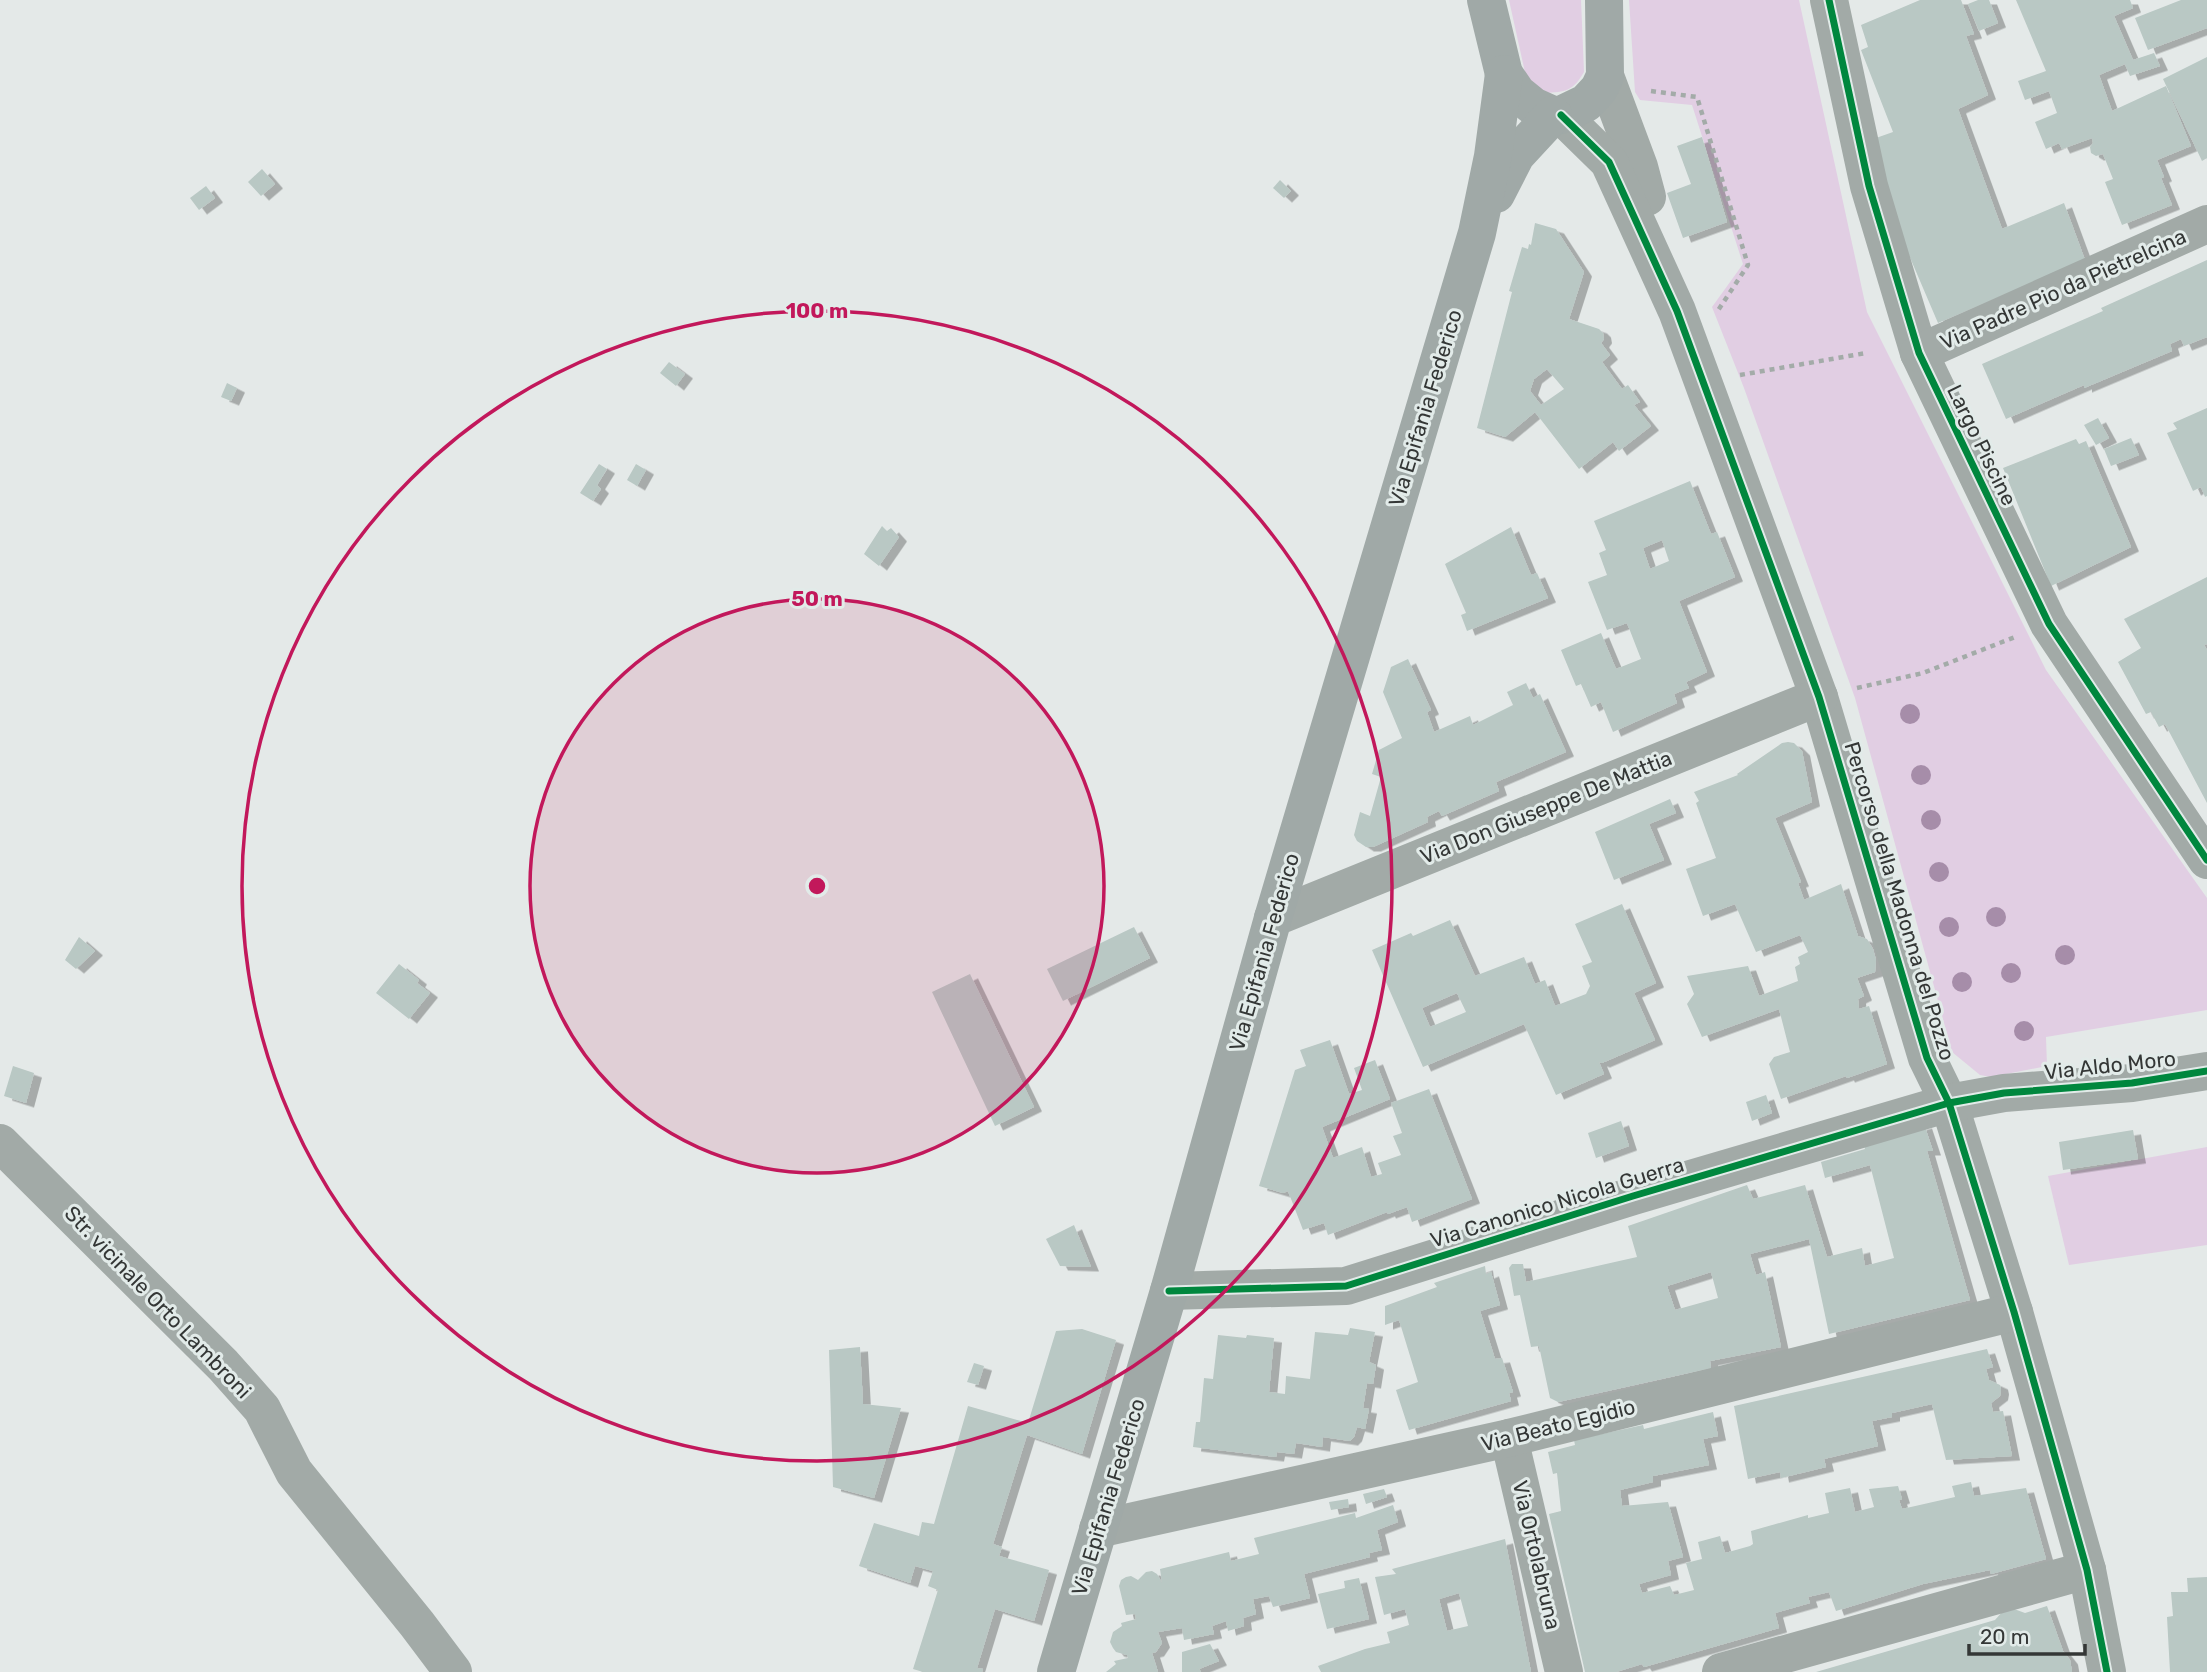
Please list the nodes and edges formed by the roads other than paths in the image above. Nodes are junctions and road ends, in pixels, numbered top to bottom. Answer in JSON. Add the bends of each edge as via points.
{"nodes":[{"id":1,"x":1604,"y":0,"type":"edge"},
{"id":2,"x":1831,"y":1,"type":"edge"},
{"id":3,"x":1484,"y":2,"type":"edge"},
{"id":4,"x":1504,"y":74,"type":"junction"},
{"id":5,"x":1605,"y":76,"type":"junction"},
{"id":6,"x":1557,"y":115,"type":"junction"},
{"id":7,"x":2207,"y":224,"type":"edge"},
{"id":8,"x":1477,"y":233,"type":"junction"},
{"id":9,"x":1677,"y":311,"type":"junction"},
{"id":10,"x":1919,"y":353,"type":"junction"},
{"id":11,"x":1819,"y":697,"type":"junction"},
{"id":12,"x":2207,"y":860,"type":"edge"},
{"id":13,"x":1273,"y":918,"type":"junction"},
{"id":14,"x":2207,"y":1071,"type":"edge"},
{"id":15,"x":1949,"y":1103,"type":"junction"},
{"id":16,"x":0,"y":1143,"type":"edge"},
{"id":17,"x":1169,"y":1291,"type":"junction"},
{"id":18,"x":2014,"y":1312,"type":"junction"},
{"id":19,"x":1509,"y":1438,"type":"junction"},
{"id":20,"x":1098,"y":1529,"type":"junction"},
{"id":21,"x":2087,"y":1570,"type":"junction"},
{"id":22,"x":453,"y":1672,"type":"edge"},
{"id":23,"x":1056,"y":1672,"type":"edge"},
{"id":24,"x":1564,"y":1672,"type":"edge"},
{"id":25,"x":1721,"y":1672,"type":"edge"},
{"id":26,"x":2107,"y":1672,"type":"edge"}],
"edges":[{"from":1,"to":5,"type":"main road"},
{"from":2,"to":10,"type":"street","name":"Largo Piscine","via":[[1869,186]]},
{"from":3,"to":4,"type":"main road"},
{"from":4,"to":6,"type":"main road","via":[[1533,106]]},
{"from":4,"to":8,"type":"main road","name":"Via Epifania Federico"},
{"from":5,"to":6,"type":"main road","name":"Via Epifania Federico","via":[[1586,103]]},
{"from":5,"to":9,"type":"street","via":[[1639,167]]},
{"from":6,"to":8,"type":"main road","name":"Via Epifania Federico","via":[[1516,155]]},
{"from":6,"to":9,"type":"street","via":[[1609,162]]},
{"from":7,"to":10,"type":"street","name":"Via Padre Pio da Pietrelcina"},
{"from":8,"to":13,"type":"main road","name":"Via Epifania Federico"},
{"from":9,"to":11,"type":"street","name":"Percorso della Madonna del Pozzo"},
{"from":10,"to":12,"type":"street","name":"Largo Piscine","via":[[2049,624]]},
{"from":11,"to":13,"type":"street","name":"Via Don Giuseppe De Mattia"},
{"from":11,"to":15,"type":"street","name":"Percorso della Madonna del Pozzo","via":[[1927,1058]]},
{"from":13,"to":17,"type":"main road","name":"Via Epifania Federico"},
{"from":14,"to":15,"type":"street","name":"Via Aldo Moro"},
{"from":15,"to":17,"type":"street","name":"Via Canonico Nicola Guerra","via":[[1346,1286]]},
{"from":15,"to":18,"type":"street","name":"Percorso della Madonna del Pozzo"},
{"from":16,"to":22,"type":"street","name":"Str. vicinale Orto Lambroni","via":[[262,1409],[295,1472]]},
{"from":17,"to":20,"type":"main road","name":"Via Epifania Federico"},
{"from":18,"to":19,"type":"street","name":"Via Beato Egidio"},
{"from":18,"to":21,"type":"street","name":"Percorso della Madonna del Pozzo"},
{"from":19,"to":20,"type":"street","name":"Via Beato Egidio"},
{"from":19,"to":24,"type":"street","name":"Via Ortolabruna"},
{"from":20,"to":23,"type":"main road","name":"Via Epifania Federico"},
{"from":21,"to":25,"type":"street"},
{"from":21,"to":26,"type":"street","name":"Percorso della Madonna del Pozzo"}]}
